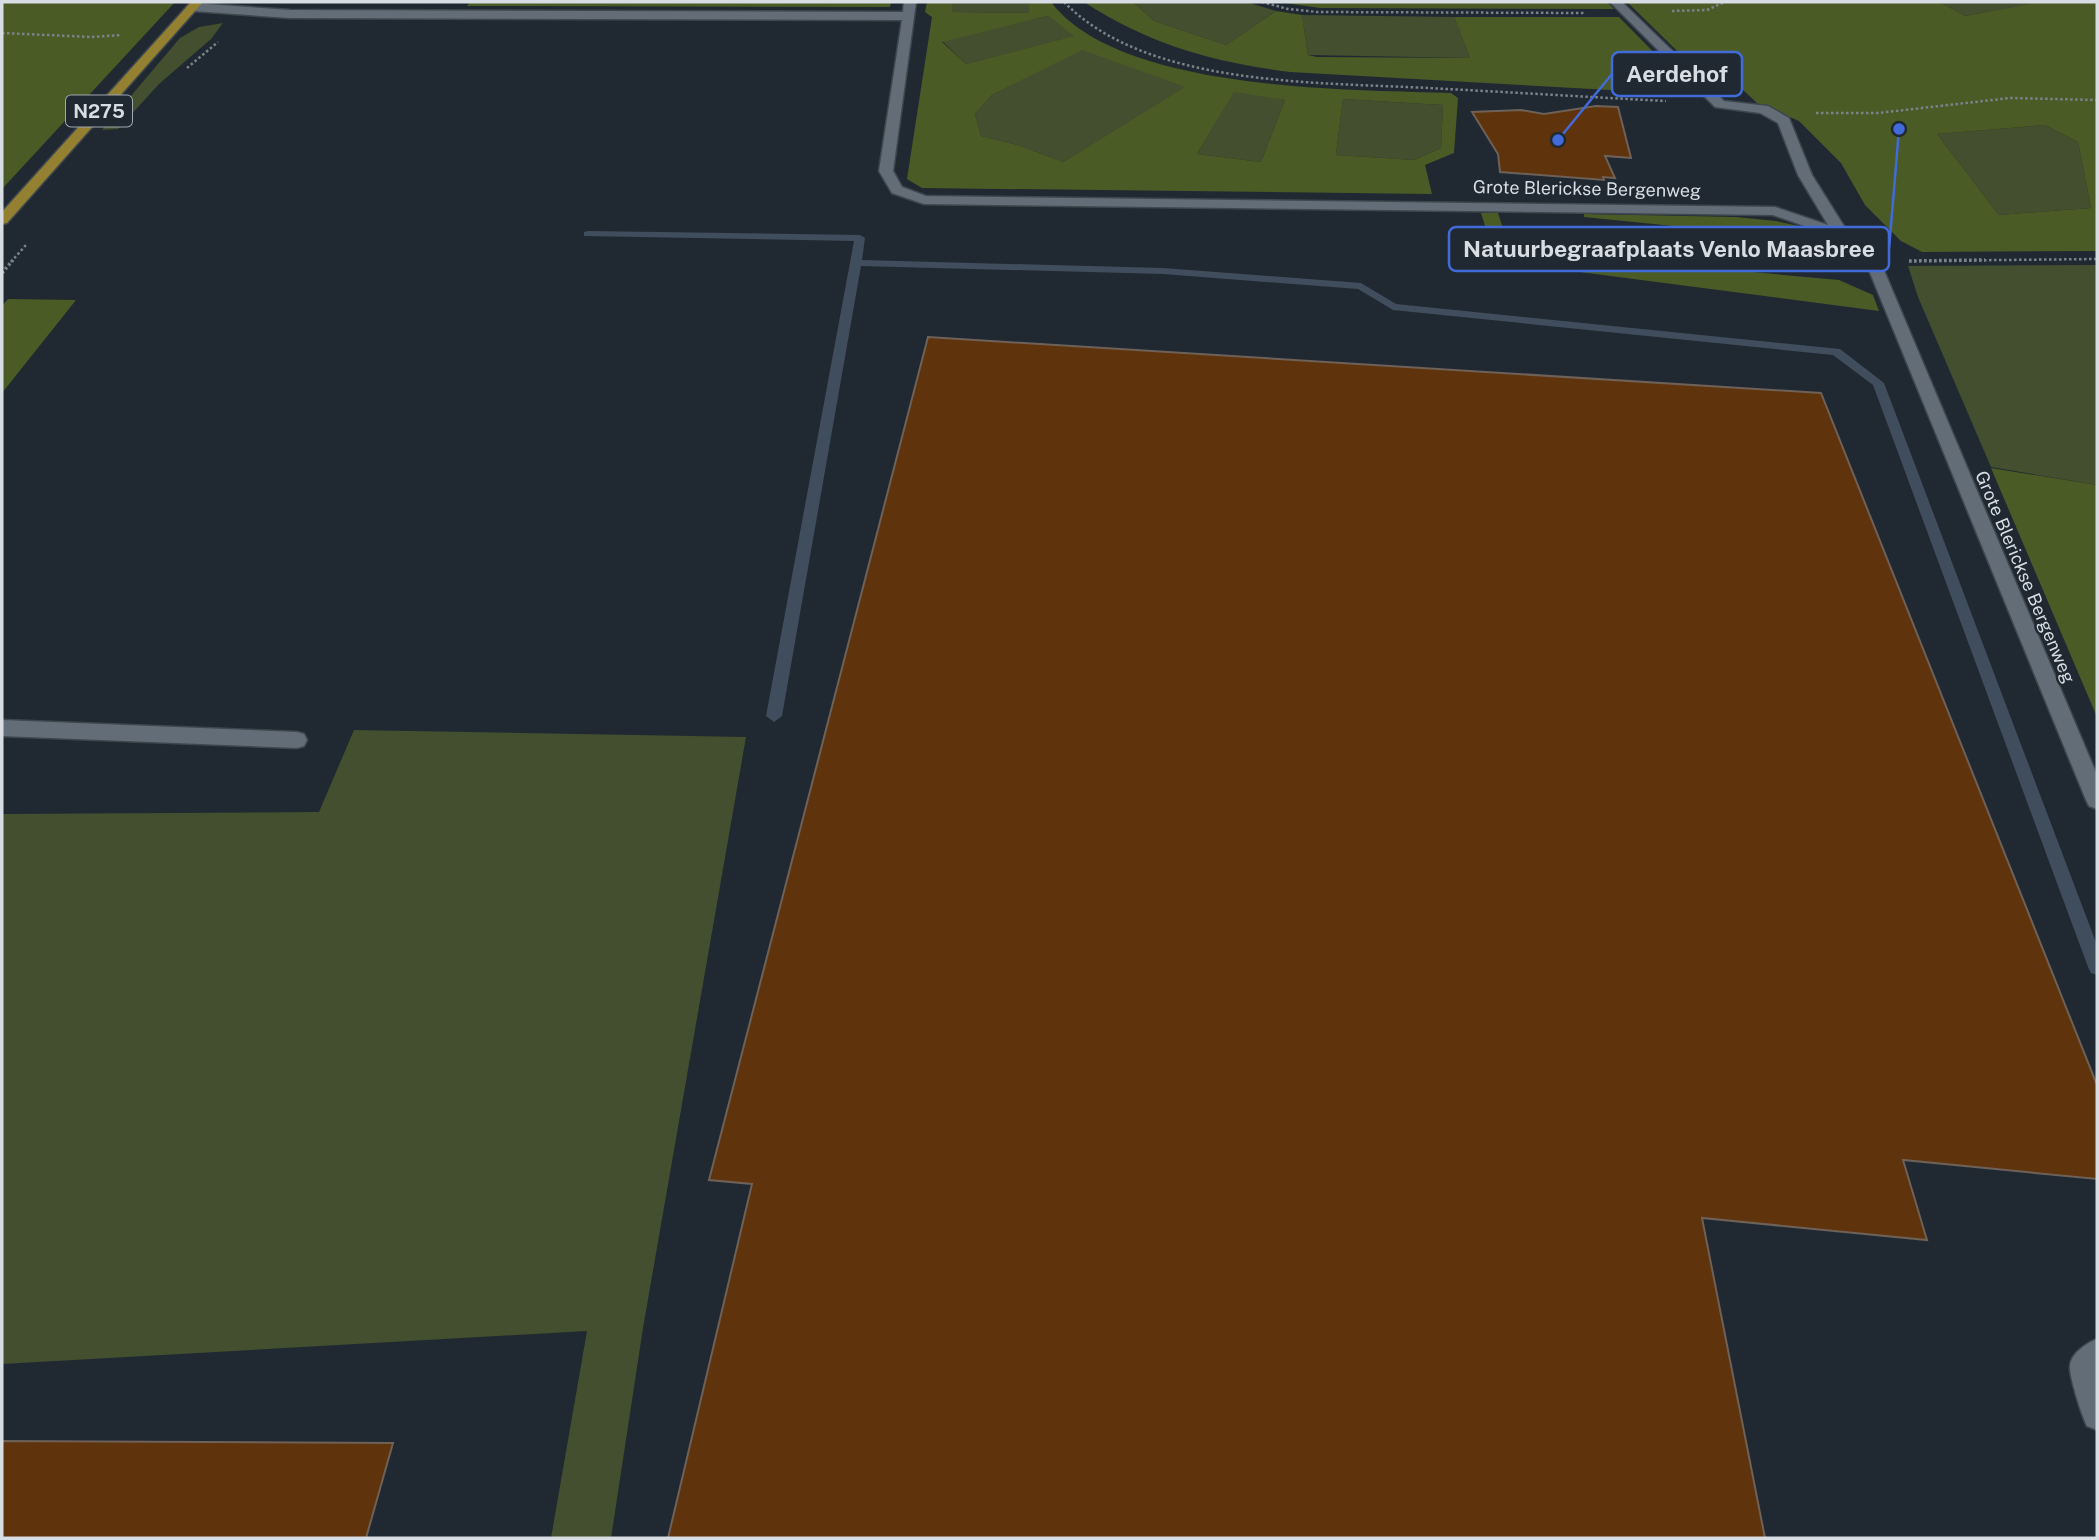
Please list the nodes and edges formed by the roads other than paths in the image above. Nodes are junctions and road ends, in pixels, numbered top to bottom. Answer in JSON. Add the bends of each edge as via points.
{"nodes":[{"id":1,"x":1616,"y":2,"type":"edge"},
{"id":2,"x":195,"y":4,"type":"edge"},
{"id":3,"x":909,"y":9,"type":"edge"},
{"id":4,"x":290,"y":14,"type":"junction"},
{"id":5,"x":181,"y":20,"type":"junction"},
{"id":6,"x":2,"y":220,"type":"edge"},
{"id":7,"x":1841,"y":234,"type":"junction"},
{"id":8,"x":2,"y":728,"type":"edge"},
{"id":9,"x":297,"y":740,"type":"dead end"},
{"id":10,"x":2097,"y":800,"type":"edge"},
{"id":11,"x":2097,"y":1353,"type":"edge"},
{"id":12,"x":2097,"y":1416,"type":"edge"}],
"edges":[{"from":1,"to":7,"type":"street","via":[[1720,104],[1763,109],[1784,121],[1805,175]]},
{"from":2,"to":4,"type":"street"},
{"from":2,"to":5,"type":"main road","number":"N275"},
{"from":3,"to":4,"type":"street"},
{"from":3,"to":7,"type":"street","name":"Grote Blerickse Bergenweg","via":[[886,171],[897,190],[924,200],[1775,211]]},
{"from":4,"to":5,"type":"street"},
{"from":5,"to":6,"type":"main road","number":"N275"},
{"from":7,"to":10,"type":"street","name":"Grote Blerickse Bergenweg","via":[[1873,261]]},
{"from":8,"to":9,"type":"street"},
{"from":11,"to":12,"type":"street","via":[[2084,1366]]}]}
